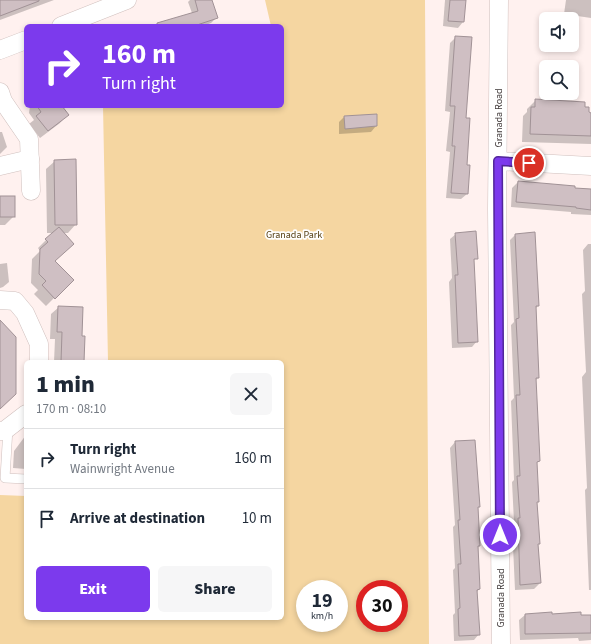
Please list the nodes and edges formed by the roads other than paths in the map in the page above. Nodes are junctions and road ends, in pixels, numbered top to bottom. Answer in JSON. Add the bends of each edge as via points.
{"nodes":[{"id":1,"x":127,"y":0,"type":"edge"},
{"id":2,"x":499,"y":0,"type":"edge"},
{"id":3,"x":66,"y":24,"type":"edge"},
{"id":4,"x":24,"y":41,"type":"edge"},
{"id":5,"x":0,"y":50,"type":"edge"},
{"id":6,"x":0,"y":92,"type":"edge"},
{"id":7,"x":30,"y":159,"type":"junction"},
{"id":8,"x":498,"y":161,"type":"junction"},
{"id":9,"x":0,"y":166,"type":"edge"},
{"id":10,"x":591,"y":166,"type":"edge"},
{"id":11,"x":31,"y":191,"type":"dead end"},
{"id":12,"x":0,"y":300,"type":"edge"},
{"id":13,"x":39,"y":360,"type":"edge"},
{"id":14,"x":24,"y":415,"type":"edge"},
{"id":15,"x":4,"y":429,"type":"edge"},
{"id":16,"x":24,"y":479,"type":"edge"},
{"id":17,"x":501,"y":644,"type":"edge"}],
"edges":[{"from":1,"to":3,"type":"street"},
{"from":2,"to":8,"type":"street","name":"Granada Road"},
{"from":4,"to":5,"type":"street"},
{"from":6,"to":7,"type":"street","via":[[3,101],[29,139]]},
{"from":7,"to":9,"type":"street"},
{"from":7,"to":11,"type":"street"},
{"from":8,"to":10,"type":"street"},
{"from":8,"to":17,"type":"street","name":"Granada Road"},
{"from":12,"to":13,"type":"street","via":[[15,301],[25,313],[39,344]]},
{"from":14,"to":15,"type":"street"},
{"from":15,"to":16,"type":"lane","via":[[5,478]]}]}
